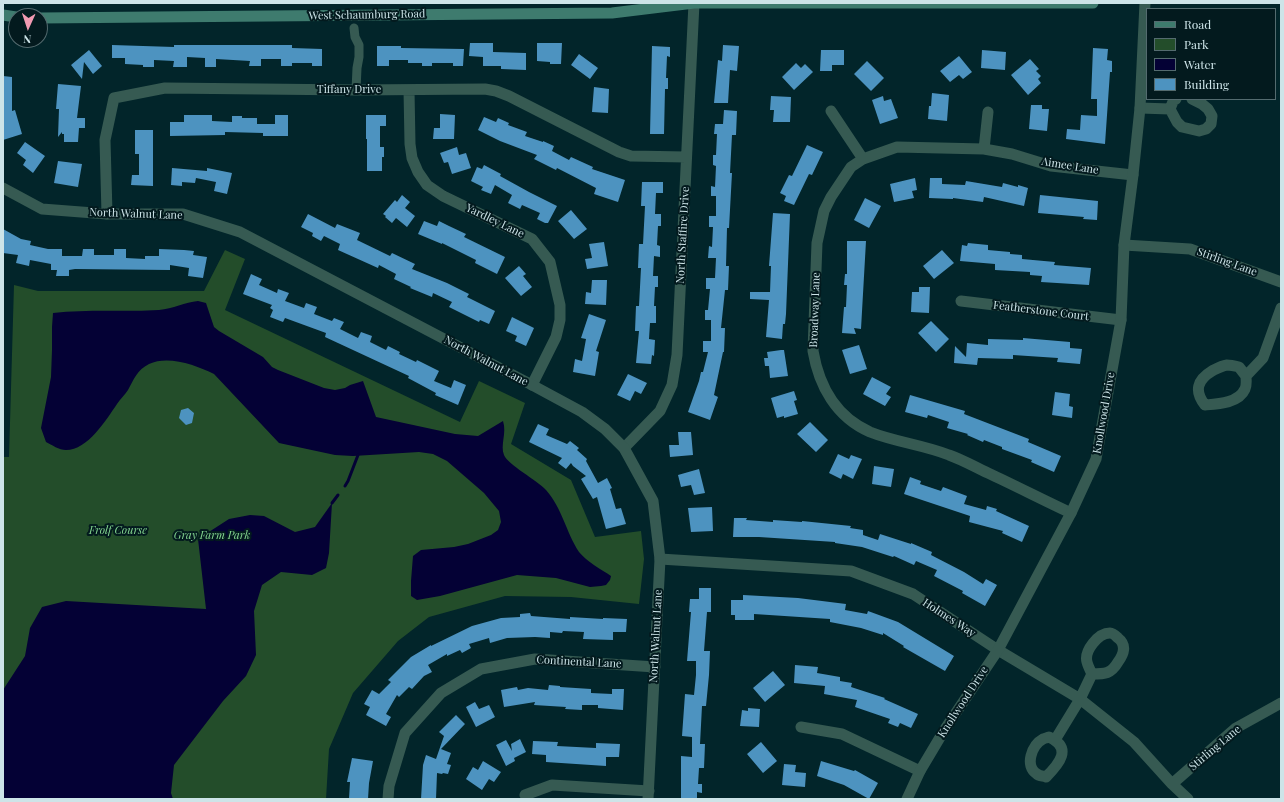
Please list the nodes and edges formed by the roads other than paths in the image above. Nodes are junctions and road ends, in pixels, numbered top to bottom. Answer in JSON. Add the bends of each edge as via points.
{"nodes":[{"id":1,"x":693,"y":3,"type":"edge"},
{"id":2,"x":1093,"y":3,"type":"edge"},
{"id":3,"x":1145,"y":3,"type":"edge"},
{"id":4,"x":48,"y":18,"type":"edge"},
{"id":5,"x":354,"y":28,"type":"dead end"},
{"id":6,"x":356,"y":90,"type":"junction"},
{"id":7,"x":409,"y":90,"type":"junction"},
{"id":8,"x":1194,"y":100,"type":"edge"},
{"id":9,"x":1173,"y":104,"type":"edge"},
{"id":10,"x":1140,"y":108,"type":"junction"},
{"id":11,"x":831,"y":111,"type":"dead end"},
{"id":12,"x":988,"y":112,"type":"dead end"},
{"id":13,"x":984,"y":149,"type":"junction"},
{"id":14,"x":686,"y":157,"type":"junction"},
{"id":15,"x":863,"y":159,"type":"junction"},
{"id":16,"x":1133,"y":175,"type":"junction"},
{"id":17,"x":3,"y":188,"type":"edge"},
{"id":18,"x":107,"y":214,"type":"junction"},
{"id":19,"x":1124,"y":245,"type":"junction"},
{"id":20,"x":1281,"y":282,"type":"edge"},
{"id":21,"x":961,"y":301,"type":"dead end"},
{"id":22,"x":1281,"y":308,"type":"edge"},
{"id":23,"x":1121,"y":320,"type":"junction"},
{"id":24,"x":1246,"y":376,"type":"junction"},
{"id":25,"x":532,"y":385,"type":"junction"},
{"id":26,"x":624,"y":448,"type":"junction"},
{"id":27,"x":1071,"y":513,"type":"junction"},
{"id":28,"x":660,"y":559,"type":"junction"},
{"id":29,"x":998,"y":650,"type":"junction"},
{"id":30,"x":655,"y":667,"type":"junction"},
{"id":31,"x":1092,"y":674,"type":"dead end"},
{"id":32,"x":1080,"y":699,"type":"junction"},
{"id":33,"x":1281,"y":703,"type":"edge"},
{"id":34,"x":801,"y":727,"type":"dead end"},
{"id":35,"x":1055,"y":740,"type":"dead end"},
{"id":36,"x":920,"y":772,"type":"junction"},
{"id":37,"x":1172,"y":784,"type":"junction"},
{"id":38,"x":525,"y":795,"type":"dead end"},
{"id":39,"x":648,"y":795,"type":"edge"},
{"id":40,"x":388,"y":799,"type":"edge"},
{"id":41,"x":907,"y":799,"type":"edge"},
{"id":42,"x":1188,"y":799,"type":"edge"}],
"edges":[{"from":1,"to":2,"type":"main road","name":"West Schaumburg Road"},
{"from":1,"to":4,"type":"main road","name":"West Schaumburg Road","via":[[612,13]]},
{"from":1,"to":14,"type":"street","name":"North Staffire Drive"},
{"from":3,"to":10,"type":"street","name":"Knollwood Drive"},
{"from":5,"to":6,"type":"street","via":[[360,57]]},
{"from":6,"to":7,"type":"street","name":"Tiffany Drive"},
{"from":6,"to":18,"type":"street","name":"Tiffany Drive","via":[[165,88],[114,98],[105,140]]},
{"from":7,"to":14,"type":"street","name":"Tiffany Drive","via":[[496,91],[619,152],[631,156]]},
{"from":7,"to":25,"type":"street","name":"Yardley Lane","via":[[412,158],[427,184],[443,196],[532,239],[550,262],[560,305],[560,320],[556,337]]},
{"from":8,"to":9,"type":"street","via":[[1208,109],[1212,116],[1211,124],[1199,131],[1182,127],[1177,122]]},
{"from":9,"to":10,"type":"street"},
{"from":10,"to":16,"type":"street","name":"Knollwood Drive"},
{"from":11,"to":15,"type":"street"},
{"from":12,"to":13,"type":"street"},
{"from":13,"to":15,"type":"street","name":"Broadway Lane","via":[[897,147]]},
{"from":13,"to":16,"type":"street","name":"Aimee Lane","via":[[1012,154],[1051,166]]},
{"from":14,"to":26,"type":"street","name":"North Staffire Drive","via":[[677,354],[672,385],[660,411]]},
{"from":15,"to":27,"type":"street","name":"Broadway Lane","via":[[851,167],[831,197],[824,211],[817,243],[812,351],[822,384],[832,402],[844,416],[871,432],[949,454]]},
{"from":16,"to":19,"type":"street","name":"Knollwood Drive"},
{"from":17,"to":18,"type":"street","name":"North Walnut Lane","via":[[42,209]]},
{"from":18,"to":25,"type":"street","name":"North Walnut Lane","via":[[183,214],[240,232]]},
{"from":19,"to":20,"type":"street","name":"Stirling Lane","via":[[1190,249]]},
{"from":19,"to":23,"type":"street","name":"Knollwood Drive"},
{"from":21,"to":23,"type":"street","name":"Featherstone Court"},
{"from":22,"to":24,"type":"street","via":[[1264,358]]},
{"from":23,"to":27,"type":"street","name":"Knollwood Drive","via":[[1096,459]]},
{"from":24,"to":24,"type":"street","via":[[1239,367],[1227,365],[1216,368],[1201,380],[1198,387],[1200,398],[1205,405],[1228,402],[1241,396],[1246,387]]},
{"from":25,"to":26,"type":"street","name":"North Walnut Lane","via":[[582,412],[605,429]]},
{"from":26,"to":28,"type":"street","name":"North Walnut Lane","via":[[653,502]]},
{"from":27,"to":29,"type":"street","name":"Knollwood Drive"},
{"from":28,"to":29,"type":"street","name":"Holmes Way","via":[[851,571],[913,594]]},
{"from":28,"to":30,"type":"street","name":"North Walnut Lane"},
{"from":29,"to":32,"type":"street","name":"Holmes Way"},
{"from":29,"to":36,"type":"street","name":"Knollwood Drive","via":[[945,728]]},
{"from":30,"to":39,"type":"street","name":"North Walnut Lane"},
{"from":30,"to":40,"type":"street","name":"Continental Lane","via":[[535,659],[481,669],[441,693],[405,733],[389,786]]},
{"from":31,"to":32,"type":"street"},
{"from":32,"to":35,"type":"street"},
{"from":32,"to":37,"type":"street","name":"Holmes Way","via":[[1134,742]]},
{"from":33,"to":37,"type":"street","name":"Stirling Lane","via":[[1236,728]]},
{"from":34,"to":36,"type":"street","via":[[842,734]]},
{"from":36,"to":41,"type":"street","name":"Knollwood Drive"},
{"from":37,"to":42,"type":"street","name":"Holmes Way"},
{"from":38,"to":39,"type":"street","via":[[552,785]]}]}
